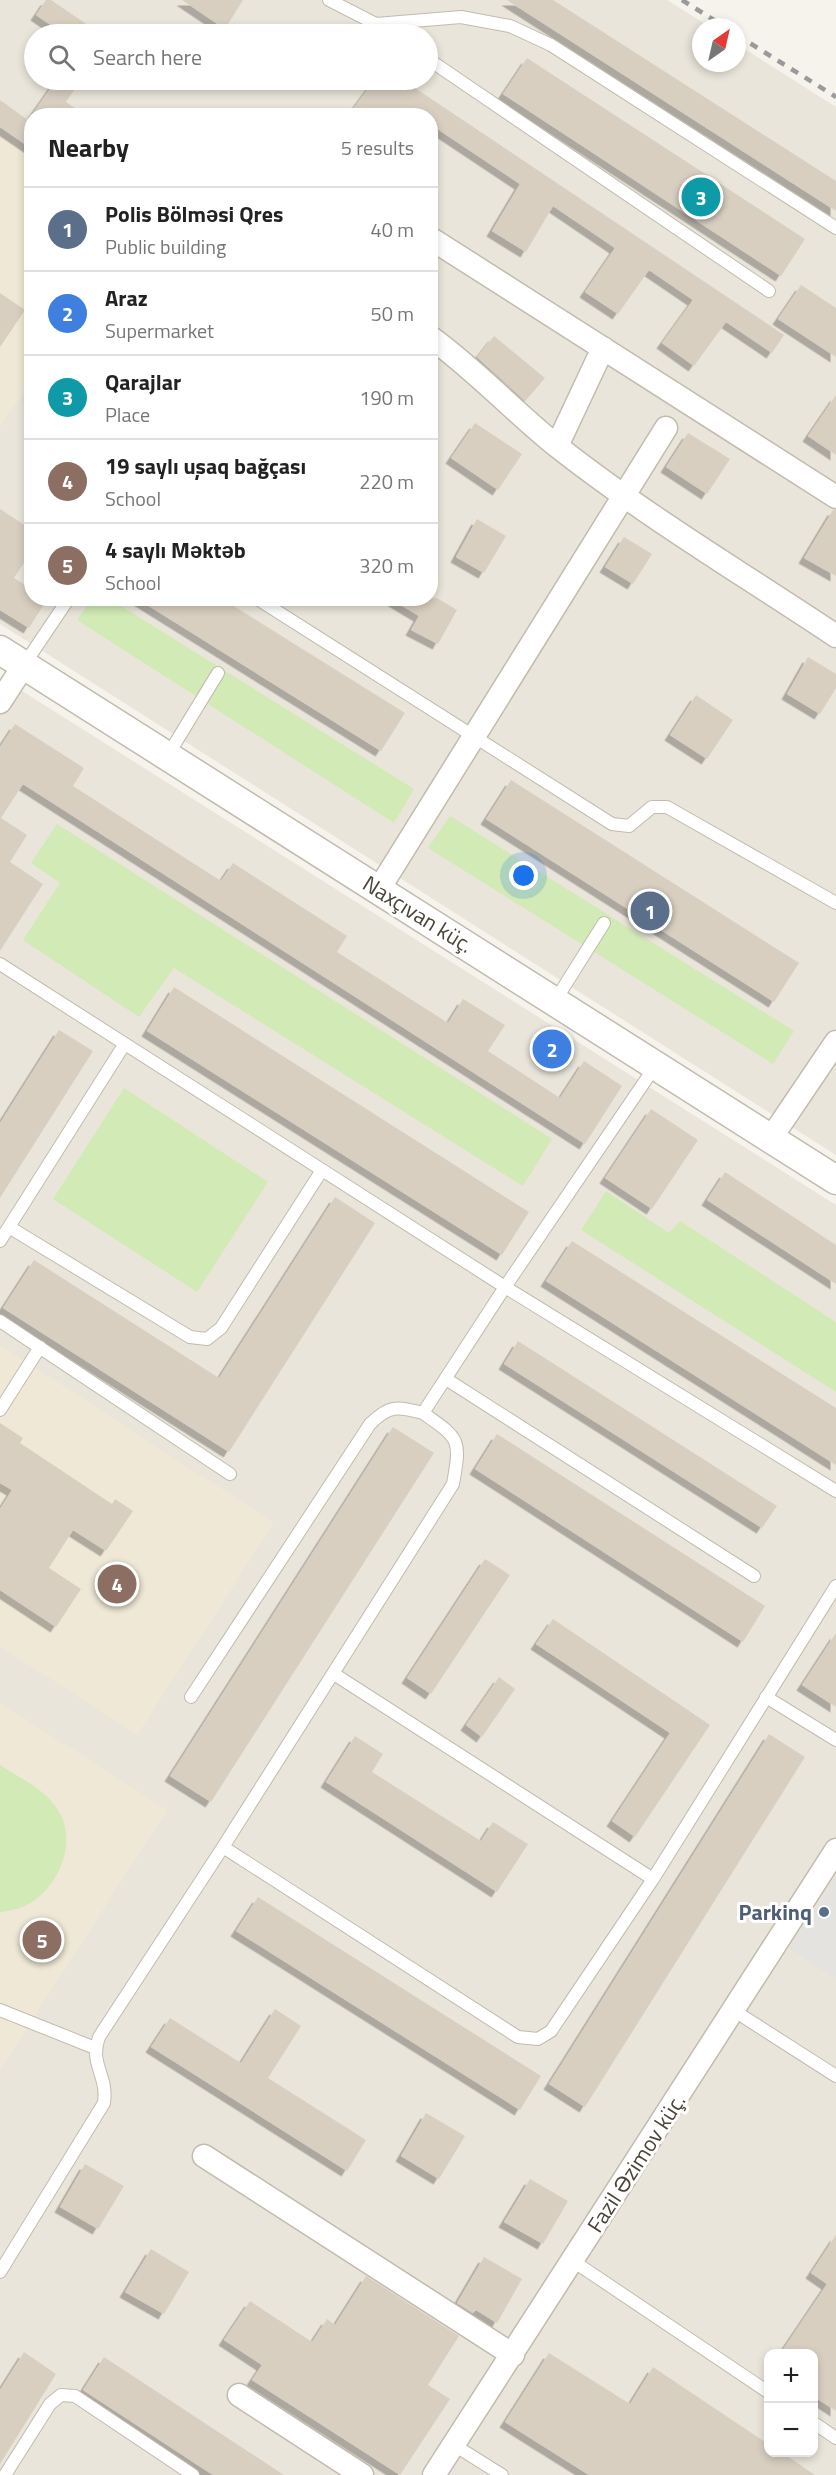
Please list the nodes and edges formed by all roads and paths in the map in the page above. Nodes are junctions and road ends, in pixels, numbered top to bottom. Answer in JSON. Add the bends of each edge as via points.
{"nodes":[{"id":1,"x":329,"y":0,"type":"edge"},
{"id":2,"x":376,"y":24,"type":"joint"},
{"id":3,"x":438,"y":66,"type":"edge"},
{"id":4,"x":836,"y":228,"type":"edge"},
{"id":5,"x":438,"y":243,"type":"edge"},
{"id":6,"x":769,"y":291,"type":"dead end"},
{"id":7,"x":438,"y":343,"type":"edge"},
{"id":8,"x":603,"y":348,"type":"junction"},
{"id":9,"x":666,"y":428,"type":"dead end"},
{"id":10,"x":557,"y":446,"type":"junction"},
{"id":11,"x":624,"y":495,"type":"junction"},
{"id":12,"x":836,"y":497,"type":"edge"},
{"id":13,"x":64,"y":606,"type":"edge"},
{"id":14,"x":269,"y":606,"type":"edge"},
{"id":15,"x":836,"y":636,"type":"edge"},
{"id":16,"x":0,"y":650,"type":"edge"},
{"id":17,"x":24,"y":665,"type":"junction"},
{"id":18,"x":218,"y":673,"type":"dead end"},
{"id":19,"x":0,"y":702,"type":"edge"},
{"id":20,"x":474,"y":737,"type":"junction"},
{"id":21,"x":168,"y":755,"type":"junction"},
{"id":22,"x":379,"y":889,"type":"junction"},
{"id":23,"x":836,"y":903,"type":"edge"},
{"id":24,"x":604,"y":922,"type":"dead end"},
{"id":25,"x":0,"y":964,"type":"edge"},
{"id":26,"x":555,"y":1001,"type":"junction"},
{"id":27,"x":836,"y":1042,"type":"edge"},
{"id":28,"x":124,"y":1045,"type":"junction"},
{"id":29,"x":656,"y":1065,"type":"junction"},
{"id":30,"x":771,"y":1138,"type":"junction"},
{"id":31,"x":322,"y":1170,"type":"junction"},
{"id":32,"x":836,"y":1180,"type":"edge"},
{"id":33,"x":9,"y":1227,"type":"junction"},
{"id":34,"x":0,"y":1240,"type":"edge"},
{"id":35,"x":505,"y":1287,"type":"junction"},
{"id":36,"x":0,"y":1321,"type":"edge"},
{"id":37,"x":39,"y":1347,"type":"junction"},
{"id":38,"x":446,"y":1378,"type":"junction"},
{"id":39,"x":0,"y":1410,"type":"edge"},
{"id":40,"x":423,"y":1413,"type":"junction"},
{"id":41,"x":231,"y":1474,"type":"dead end"},
{"id":42,"x":836,"y":1491,"type":"edge"},
{"id":43,"x":754,"y":1576,"type":"dead end"},
{"id":44,"x":836,"y":1587,"type":"edge"},
{"id":45,"x":334,"y":1674,"type":"junction"},
{"id":46,"x":191,"y":1697,"type":"dead end"},
{"id":47,"x":766,"y":1697,"type":"junction"},
{"id":48,"x":836,"y":1740,"type":"edge"},
{"id":49,"x":223,"y":1847,"type":"junction"},
{"id":50,"x":836,"y":1850,"type":"edge"},
{"id":51,"x":653,"y":1879,"type":"junction"},
{"id":52,"x":0,"y":2010,"type":"edge"},
{"id":53,"x":733,"y":2010,"type":"junction"},
{"id":54,"x":95,"y":2048,"type":"junction"},
{"id":55,"x":836,"y":2076,"type":"edge"},
{"id":56,"x":204,"y":2156,"type":"dead end"},
{"id":57,"x":573,"y":2261,"type":"junction"},
{"id":58,"x":0,"y":2272,"type":"edge"},
{"id":59,"x":513,"y":2355,"type":"junction"},
{"id":60,"x":764,"y":2389,"type":"edge"},
{"id":61,"x":239,"y":2395,"type":"dead end"},
{"id":62,"x":818,"y":2425,"type":"edge"},
{"id":63,"x":836,"y":2438,"type":"edge"},
{"id":64,"x":454,"y":2445,"type":"junction"},
{"id":65,"x":5,"y":2475,"type":"edge"},
{"id":66,"x":193,"y":2475,"type":"edge"},
{"id":67,"x":362,"y":2475,"type":"edge"},
{"id":68,"x":434,"y":2475,"type":"edge"},
{"id":69,"x":502,"y":2475,"type":"edge"}],
"edges":[{"from":1,"to":2,"type":"lane"},
{"from":2,"to":4,"type":"lane","via":[[461,17],[510,26],[551,45]]},
{"from":3,"to":6,"type":"lane"},
{"from":5,"to":8,"type":"street"},
{"from":7,"to":10,"type":"street"},
{"from":8,"to":10,"type":"street"},
{"from":8,"to":12,"type":"street"},
{"from":9,"to":11,"type":"street"},
{"from":10,"to":11,"type":"street"},
{"from":11,"to":15,"type":"street"},
{"from":11,"to":20,"type":"street"},
{"from":13,"to":17,"type":"lane"},
{"from":14,"to":20,"type":"lane"},
{"from":16,"to":17,"type":"street","name":"Naxçıvan küç."},
{"from":17,"to":19,"type":"street"},
{"from":17,"to":21,"type":"street","name":"Naxçıvan küç."},
{"from":18,"to":21,"type":"lane"},
{"from":20,"to":22,"type":"street"},
{"from":20,"to":23,"type":"lane","via":[[612,824],[629,826],[652,807],[667,807]]},
{"from":21,"to":22,"type":"street","name":"Naxçıvan küç."},
{"from":22,"to":26,"type":"street","name":"Naxçıvan küç."},
{"from":24,"to":26,"type":"lane"},
{"from":25,"to":28,"type":"lane"},
{"from":26,"to":29,"type":"street","name":"Naxçıvan küç."},
{"from":27,"to":30,"type":"street"},
{"from":28,"to":31,"type":"lane"},
{"from":28,"to":33,"type":"lane"},
{"from":29,"to":30,"type":"street","name":"Naxçıvan küç."},
{"from":29,"to":35,"type":"lane"},
{"from":30,"to":32,"type":"street","name":"Naxçıvan küç."},
{"from":31,"to":33,"type":"lane","via":[[220,1328],[207,1339],[190,1337]]},
{"from":31,"to":35,"type":"lane"},
{"from":33,"to":34,"type":"lane"},
{"from":35,"to":38,"type":"lane"},
{"from":35,"to":42,"type":"lane"},
{"from":36,"to":37,"type":"lane"},
{"from":37,"to":39,"type":"lane"},
{"from":37,"to":41,"type":"lane"},
{"from":38,"to":40,"type":"lane"},
{"from":38,"to":43,"type":"lane"},
{"from":40,"to":45,"type":"lane","via":[[452,1434],[459,1454],[453,1484]]},
{"from":40,"to":46,"type":"lane","via":[[399,1407],[382,1411],[370,1424]]},
{"from":44,"to":47,"type":"lane"},
{"from":45,"to":49,"type":"lane"},
{"from":45,"to":51,"type":"lane"},
{"from":47,"to":48,"type":"lane"},
{"from":47,"to":51,"type":"lane"},
{"from":49,"to":51,"type":"lane","via":[[518,2037],[537,2039],[551,2031]]},
{"from":49,"to":54,"type":"lane"},
{"from":50,"to":53,"type":"street","name":"Fazil Əzimov küç."},
{"from":52,"to":54,"type":"lane"},
{"from":53,"to":55,"type":"lane"},
{"from":53,"to":57,"type":"street","name":"Fazil Əzimov küç."},
{"from":54,"to":58,"type":"lane","via":[[104,2079],[104,2103]]},
{"from":56,"to":59,"type":"street"},
{"from":57,"to":59,"type":"street","name":"Fazil Əzimov küç."},
{"from":57,"to":60,"type":"lane"},
{"from":59,"to":64,"type":"street","name":"Fazil Əzimov küç."},
{"from":61,"to":67,"type":"street"},
{"from":62,"to":63,"type":"lane"},
{"from":64,"to":68,"type":"street","name":"Fazil Əzimov küç."},
{"from":64,"to":69,"type":"lane"},
{"from":65,"to":66,"type":"lane","via":[[50,2404],[61,2395],[75,2396]]}]}
